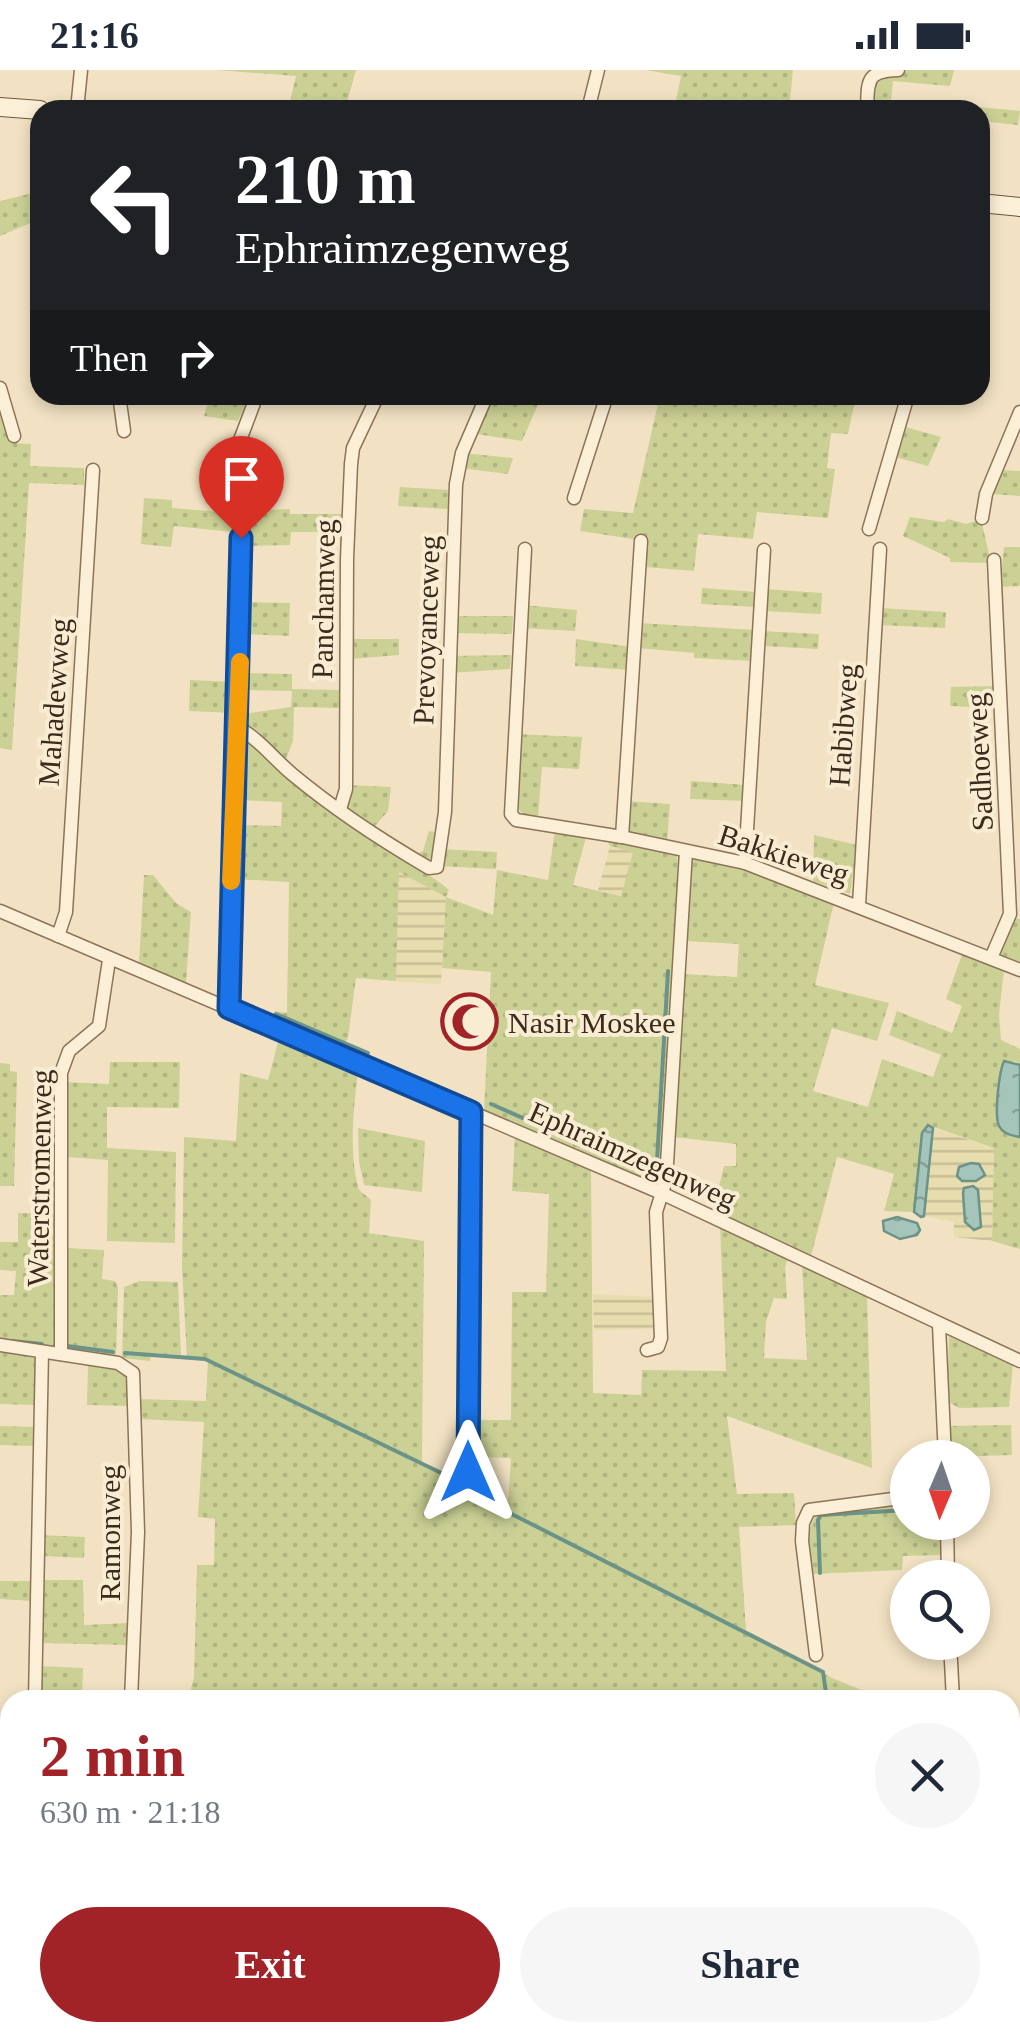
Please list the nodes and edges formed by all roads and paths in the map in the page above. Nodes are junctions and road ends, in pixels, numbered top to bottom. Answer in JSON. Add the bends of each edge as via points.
{"nodes":[{"id":1,"x":81,"y":70,"type":"edge"},
{"id":2,"x":598,"y":70,"type":"edge"},
{"id":3,"x":898,"y":70,"type":"edge"},
{"id":4,"x":79,"y":100,"type":"edge"},
{"id":5,"x":590,"y":100,"type":"edge"},
{"id":6,"x":867,"y":100,"type":"edge"},
{"id":7,"x":0,"y":107,"type":"edge"},
{"id":8,"x":30,"y":109,"type":"edge"},
{"id":9,"x":990,"y":204,"type":"edge"},
{"id":10,"x":1020,"y":207,"type":"edge"},
{"id":11,"x":0,"y":388,"type":"edge"},
{"id":12,"x":120,"y":405,"type":"edge"},
{"id":13,"x":253,"y":405,"type":"edge"},
{"id":14,"x":373,"y":405,"type":"edge"},
{"id":15,"x":483,"y":405,"type":"edge"},
{"id":16,"x":604,"y":405,"type":"edge"},
{"id":17,"x":905,"y":405,"type":"edge"},
{"id":18,"x":1020,"y":412,"type":"edge"},
{"id":19,"x":124,"y":431,"type":"dead end"},
{"id":20,"x":14,"y":436,"type":"dead end"},
{"id":21,"x":93,"y":470,"type":"dead end"},
{"id":22,"x":574,"y":498,"type":"dead end"},
{"id":23,"x":982,"y":518,"type":"dead end"},
{"id":24,"x":870,"y":529,"type":"dead end"},
{"id":25,"x":641,"y":542,"type":"dead end"},
{"id":26,"x":525,"y":549,"type":"dead end"},
{"id":27,"x":880,"y":549,"type":"dead end"},
{"id":28,"x":764,"y":550,"type":"dead end"},
{"id":29,"x":994,"y":560,"type":"dead end"},
{"id":30,"x":239,"y":728,"type":"junction"},
{"id":31,"x":340,"y":809,"type":"junction"},
{"id":32,"x":622,"y":836,"type":"junction"},
{"id":33,"x":686,"y":850,"type":"junction"},
{"id":34,"x":745,"y":862,"type":"junction"},
{"id":35,"x":859,"y":905,"type":"junction"},
{"id":36,"x":0,"y":911,"type":"edge"},
{"id":37,"x":58,"y":936,"type":"junction"},
{"id":38,"x":991,"y":958,"type":"junction"},
{"id":39,"x":109,"y":960,"type":"junction"},
{"id":40,"x":1020,"y":970,"type":"edge"},
{"id":41,"x":229,"y":1008,"type":"junction"},
{"id":42,"x":471,"y":1112,"type":"junction"},
{"id":43,"x":660,"y":1192,"type":"junction"},
{"id":44,"x":939,"y":1325,"type":"junction"},
{"id":45,"x":0,"y":1344,"type":"edge"},
{"id":46,"x":648,"y":1350,"type":"dead end"},
{"id":47,"x":42,"y":1352,"type":"junction"},
{"id":48,"x":61,"y":1354,"type":"junction"},
{"id":49,"x":1020,"y":1361,"type":"edge"},
{"id":50,"x":944,"y":1440,"type":"edge"},
{"id":51,"x":468,"y":1472,"type":"dead end"},
{"id":52,"x":890,"y":1499,"type":"edge"},
{"id":53,"x":816,"y":1656,"type":"dead end"},
{"id":54,"x":951,"y":1660,"type":"edge"},
{"id":55,"x":34,"y":1690,"type":"edge"},
{"id":56,"x":131,"y":1690,"type":"edge"},
{"id":57,"x":952,"y":1690,"type":"edge"}],
"edges":[{"from":1,"to":4,"type":"street"},
{"from":2,"to":5,"type":"street"},
{"from":3,"to":6,"type":"street","via":[[872,75]]},
{"from":7,"to":8,"type":"street"},
{"from":9,"to":10,"type":"street"},
{"from":11,"to":20,"type":"street"},
{"from":12,"to":19,"type":"street"},
{"from":13,"to":30,"type":"street","via":[[234,456],[242,565]]},
{"from":14,"to":31,"type":"street","name":"Panchamweg","via":[[351,464],[346,789]]},
{"from":15,"to":31,"type":"street","name":"Prevoyanceweg","via":[[456,484],[440,863],[433,868],[393,847]]},
{"from":16,"to":22,"type":"street"},
{"from":17,"to":24,"type":"street"},
{"from":18,"to":23,"type":"street"},
{"from":21,"to":37,"type":"street","name":"Mahadewweg","via":[[66,912]]},
{"from":25,"to":32,"type":"street"},
{"from":26,"to":32,"type":"street","name":"Bakkieweg","via":[[511,814]]},
{"from":27,"to":35,"type":"street","name":"Habibweg"},
{"from":28,"to":34,"type":"street"},
{"from":29,"to":38,"type":"street","name":"Sadhoeweg","via":[[1010,914]]},
{"from":30,"to":31,"type":"street"},
{"from":30,"to":41,"type":"street"},
{"from":32,"to":33,"type":"street","name":"Bakkieweg"},
{"from":33,"to":34,"type":"street","name":"Bakkieweg"},
{"from":33,"to":43,"type":"street","via":[[666,1180]]},
{"from":34,"to":35,"type":"street","name":"Bakkieweg"},
{"from":35,"to":38,"type":"street","name":"Bakkieweg"},
{"from":36,"to":37,"type":"street","name":"Ephraimzegenweg"},
{"from":37,"to":39,"type":"street","name":"Ephraimzegenweg"},
{"from":38,"to":40,"type":"street","name":"Bakkieweg"},
{"from":39,"to":41,"type":"street","name":"Ephraimzegenweg"},
{"from":39,"to":48,"type":"street","name":"Waterstromenweg","via":[[100,1026],[68,1051],[61,1072]]},
{"from":41,"to":42,"type":"street","name":"Ephraimzegenweg"},
{"from":42,"to":43,"type":"street","name":"Ephraimzegenweg"},
{"from":42,"to":51,"type":"street"},
{"from":43,"to":44,"type":"street","name":"Ephraimzegenweg"},
{"from":43,"to":46,"type":"street","via":[[661,1338]]},
{"from":44,"to":49,"type":"street","name":"Ephraimzegenweg"},
{"from":44,"to":50,"type":"street"},
{"from":45,"to":47,"type":"street"},
{"from":47,"to":48,"type":"street"},
{"from":47,"to":55,"type":"street"},
{"from":48,"to":56,"type":"street","name":"Ramonweg","via":[[118,1363],[135,1380]]},
{"from":52,"to":53,"type":"street","via":[[808,1510],[802,1541]]},
{"from":54,"to":57,"type":"street"}]}
